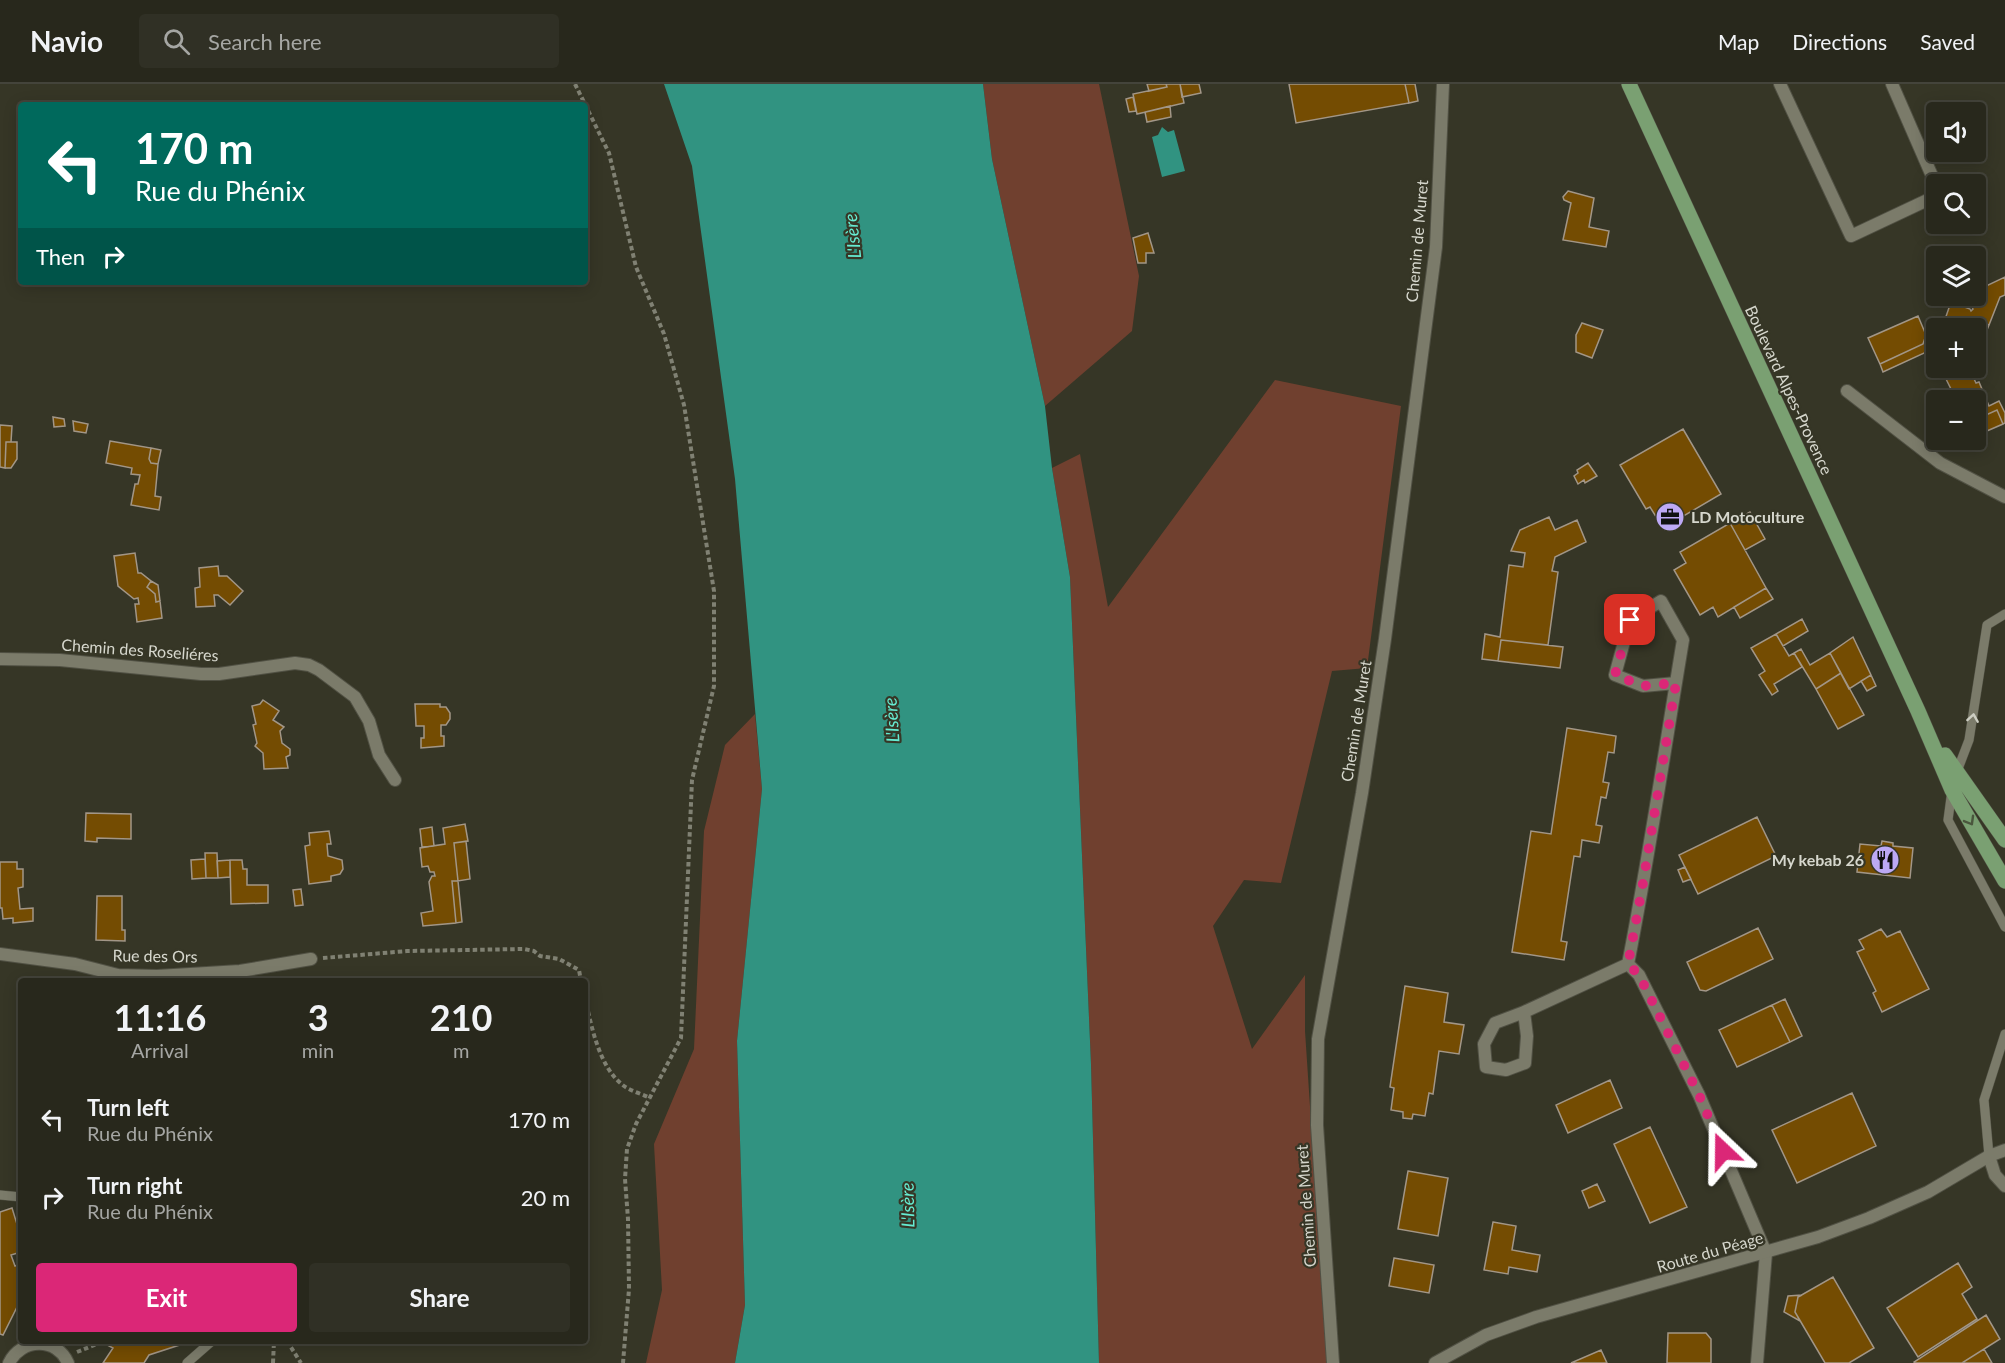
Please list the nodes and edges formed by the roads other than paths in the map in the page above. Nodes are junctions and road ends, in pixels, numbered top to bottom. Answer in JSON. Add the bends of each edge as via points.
{"nodes":[{"id":1,"x":1443,"y":84,"type":"edge"},
{"id":2,"x":1629,"y":84,"type":"edge"},
{"id":3,"x":1780,"y":84,"type":"edge"},
{"id":4,"x":1892,"y":84,"type":"edge"},
{"id":5,"x":1931,"y":174,"type":"edge"},
{"id":6,"x":1926,"y":201,"type":"edge"},
{"id":7,"x":1847,"y":392,"type":"dead end"},
{"id":8,"x":2005,"y":497,"type":"edge"},
{"id":9,"x":2005,"y":614,"type":"edge"},
{"id":10,"x":0,"y":659,"type":"edge"},
{"id":11,"x":1676,"y":683,"type":"junction"},
{"id":12,"x":1918,"y":711,"type":"junction"},
{"id":13,"x":1956,"y":774,"type":"junction"},
{"id":14,"x":395,"y":780,"type":"dead end"},
{"id":15,"x":1952,"y":790,"type":"junction"},
{"id":16,"x":2005,"y":840,"type":"edge"},
{"id":17,"x":2005,"y":881,"type":"edge"},
{"id":18,"x":2005,"y":927,"type":"edge"},
{"id":19,"x":0,"y":954,"type":"edge"},
{"id":20,"x":310,"y":959,"type":"road end"},
{"id":21,"x":1628,"y":964,"type":"junction"},
{"id":22,"x":1524,"y":1012,"type":"junction"},
{"id":23,"x":2005,"y":1034,"type":"edge"},
{"id":24,"x":2005,"y":1140,"type":"edge"},
{"id":25,"x":2005,"y":1150,"type":"edge"},
{"id":26,"x":1989,"y":1156,"type":"junction"},
{"id":27,"x":2005,"y":1186,"type":"edge"},
{"id":28,"x":0,"y":1195,"type":"edge"},
{"id":29,"x":18,"y":1197,"type":"edge"},
{"id":30,"x":1766,"y":1253,"type":"junction"},
{"id":31,"x":33,"y":1344,"type":"edge"},
{"id":32,"x":41,"y":1344,"type":"edge"},
{"id":33,"x":209,"y":1344,"type":"edge"},
{"id":34,"x":67,"y":1360,"type":"edge"},
{"id":35,"x":9,"y":1363,"type":"edge"},
{"id":36,"x":187,"y":1363,"type":"edge"},
{"id":37,"x":1333,"y":1363,"type":"edge"},
{"id":38,"x":1435,"y":1363,"type":"edge"},
{"id":39,"x":1757,"y":1363,"type":"edge"}],
"edges":[{"from":1,"to":37,"type":"street","name":"Chemin de Muret","via":[[1436,247],[1385,639],[1318,1039],[1317,1125]]},
{"from":2,"to":12,"type":"main road","name":"Boulevard Alpes-Provence"},
{"from":3,"to":6,"type":"street","via":[[1851,236]]},
{"from":4,"to":5,"type":"street"},
{"from":7,"to":8,"type":"street","via":[[1940,463]]},
{"from":13,"to":9,"type":"lane","one_way":true,"via":[[1969,740],[1987,625]]},
{"from":10,"to":14,"type":"street","name":"Chemin des Roseliéres","via":[[60,660],[201,674],[295,663],[309,665],[355,697],[369,721],[379,755]]},
{"from":11,"to":11,"type":"street","via":[[1683,640],[1661,601],[1630,620],[1615,675],[1643,686]]},
{"from":11,"to":21,"type":"street"},
{"from":12,"to":13,"type":"main road","name":"Boulevard Alpes-Provence"},
{"from":12,"to":15,"type":"main road","name":"Boulevard Alpes-Provence"},
{"from":13,"to":16,"type":"main road","name":"Boulevard Alpes-Provence"},
{"from":15,"to":17,"type":"main road","name":"Boulevard Alpes-Provence","one_way":true},
{"from":15,"to":18,"type":"lane","via":[[1948,820]]},
{"from":19,"to":20,"type":"street","name":"Rue des Ors","via":[[75,964],[118,975],[157,976],[240,971]]},
{"from":21,"to":22,"type":"street"},
{"from":21,"to":30,"type":"street","via":[[1639,975],[1699,1095]]},
{"from":22,"to":22,"type":"street","via":[[1495,1023],[1484,1044],[1486,1067],[1506,1071],[1525,1063]]},
{"from":23,"to":26,"type":"lane","via":[[1984,1100]]},
{"from":24,"to":26,"type":"street","name":"Route du Péage"},
{"from":25,"to":26,"type":"street","name":"Route du Péage"},
{"from":26,"to":27,"type":"street","via":[[1995,1174]]},
{"from":26,"to":30,"type":"street","name":"Route du Péage","via":[[1928,1192],[1869,1218]]},
{"from":28,"to":29,"type":"lane"},
{"from":30,"to":38,"type":"street","name":"Route du Péage","via":[[1536,1317],[1486,1335]]},
{"from":30,"to":39,"type":"street"},
{"from":31,"to":35,"type":"street","via":[[18,1351]]},
{"from":32,"to":34,"type":"street","via":[[53,1346]]},
{"from":33,"to":36,"type":"lane"}]}
